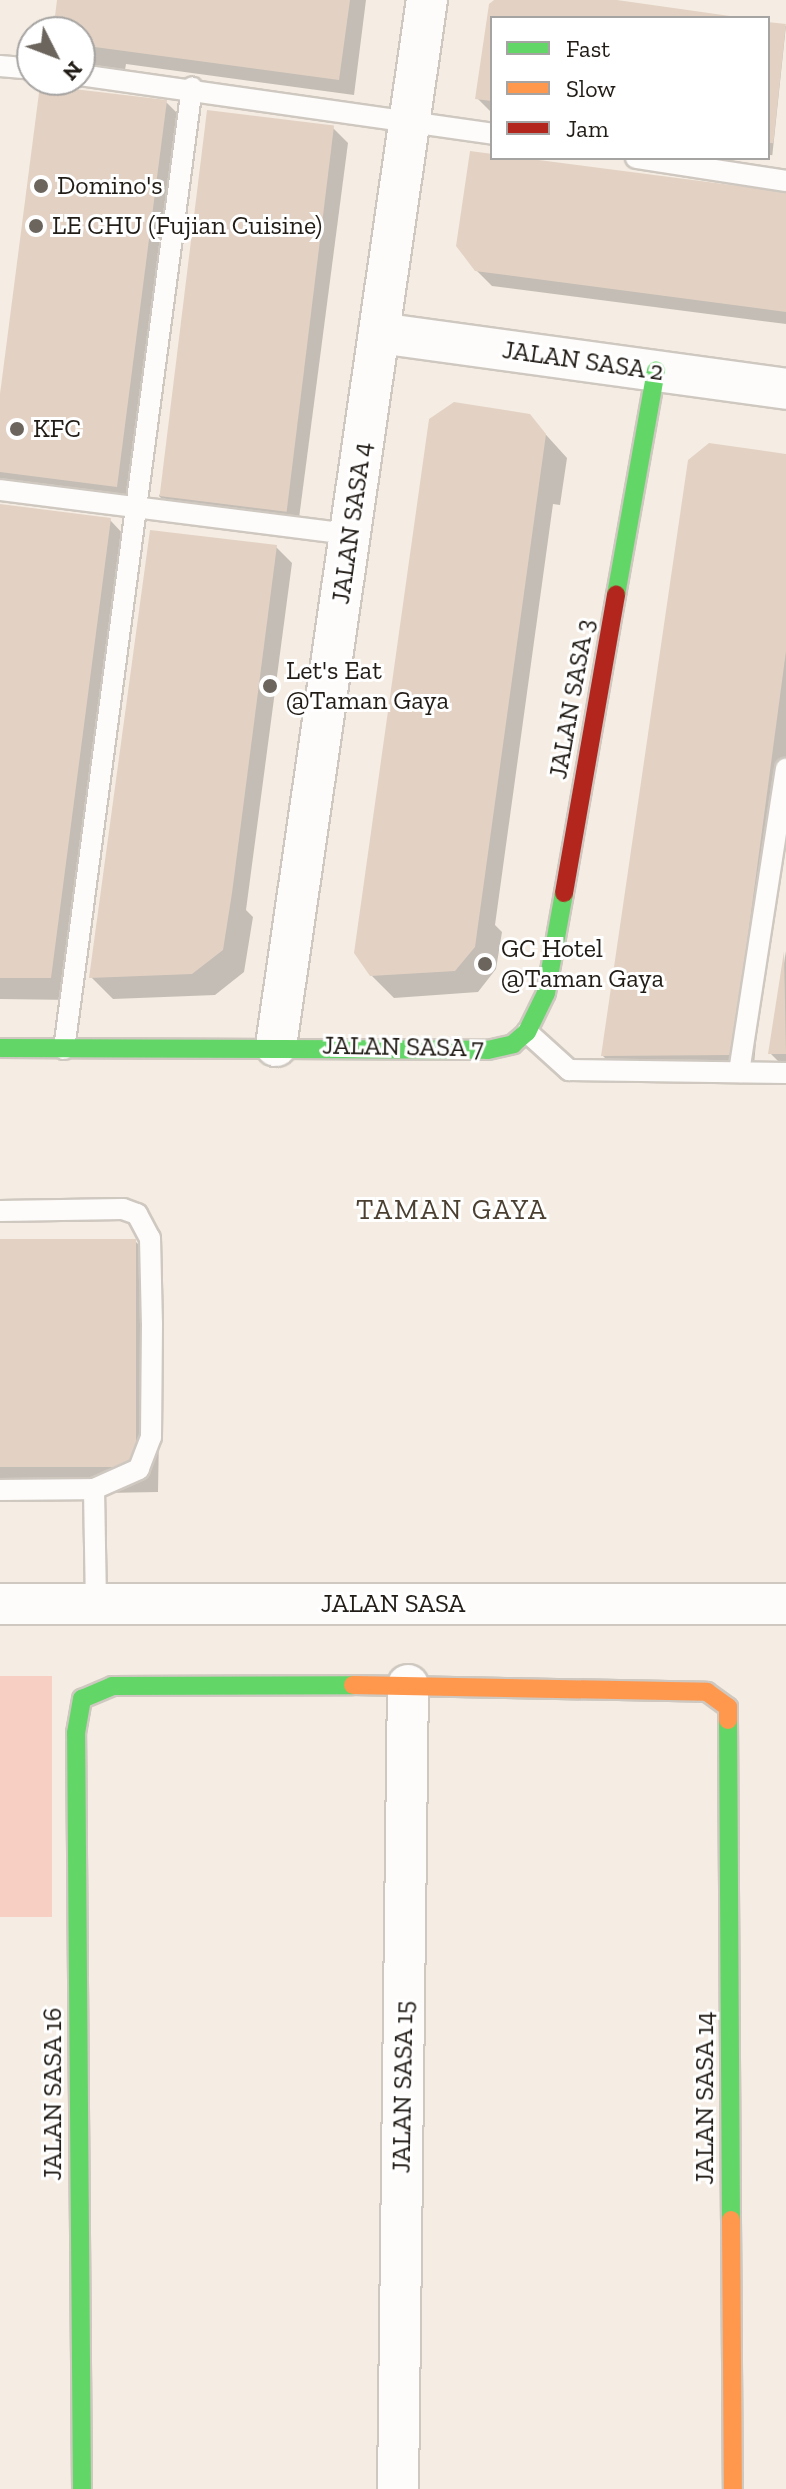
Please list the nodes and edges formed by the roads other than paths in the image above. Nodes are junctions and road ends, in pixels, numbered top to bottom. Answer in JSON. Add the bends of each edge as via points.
{"nodes":[{"id":1,"x":427,"y":0,"type":"edge"},
{"id":2,"x":96,"y":77,"type":"edge"},
{"id":3,"x":192,"y":87,"type":"junction"},
{"id":4,"x":410,"y":121,"type":"junction"},
{"id":5,"x":490,"y":134,"type":"edge"},
{"id":6,"x":649,"y":160,"type":"edge"},
{"id":7,"x":786,"y":181,"type":"edge"},
{"id":8,"x":379,"y":333,"type":"junction"},
{"id":9,"x":656,"y":371,"type":"junction"},
{"id":10,"x":786,"y":389,"type":"edge"},
{"id":11,"x":0,"y":490,"type":"edge"},
{"id":12,"x":135,"y":509,"type":"junction"},
{"id":13,"x":350,"y":534,"type":"junction"},
{"id":14,"x":786,"y":769,"type":"edge"},
{"id":15,"x":527,"y":1032,"type":"junction"},
{"id":16,"x":276,"y":1046,"type":"junction"},
{"id":17,"x":0,"y":1048,"type":"edge"},
{"id":18,"x":64,"y":1049,"type":"junction"},
{"id":19,"x":739,"y":1072,"type":"junction"},
{"id":20,"x":786,"y":1073,"type":"edge"},
{"id":21,"x":0,"y":1211,"type":"edge"},
{"id":22,"x":94,"y":1489,"type":"junction"},
{"id":23,"x":0,"y":1490,"type":"edge"},
{"id":24,"x":96,"y":1603,"type":"junction"},
{"id":25,"x":0,"y":1604,"type":"edge"},
{"id":26,"x":786,"y":1604,"type":"edge"},
{"id":27,"x":408,"y":1685,"type":"junction"},
{"id":28,"x":82,"y":2489,"type":"edge"},
{"id":29,"x":398,"y":2489,"type":"edge"},
{"id":30,"x":733,"y":2489,"type":"edge"}],
"edges":[{"from":1,"to":4,"type":"street","name":"JALAN SASA 4"},
{"from":2,"to":3,"type":"lane"},
{"from":3,"to":4,"type":"lane"},
{"from":3,"to":12,"type":"lane"},
{"from":4,"to":5,"type":"lane"},
{"from":4,"to":8,"type":"street","name":"JALAN SASA 4"},
{"from":6,"to":7,"type":"lane"},
{"from":8,"to":9,"type":"street","name":"JALAN SASA 2"},
{"from":8,"to":13,"type":"street","name":"JALAN SASA 4"},
{"from":9,"to":10,"type":"street","name":"JALAN SASA 2"},
{"from":9,"to":15,"type":"street","name":"JALAN SASA 3","via":[[546,993]]},
{"from":11,"to":12,"type":"lane"},
{"from":12,"to":13,"type":"lane"},
{"from":12,"to":18,"type":"lane"},
{"from":13,"to":16,"type":"street","name":"JALAN SASA 4"},
{"from":14,"to":19,"type":"lane"},
{"from":15,"to":16,"type":"street","name":"JALAN SASA 7","via":[[513,1044],[488,1050]]},
{"from":15,"to":19,"type":"lane","via":[[569,1070]]},
{"from":16,"to":18,"type":"street","name":"JALAN SASA 7"},
{"from":17,"to":18,"type":"street","name":"JALAN SASA 7"},
{"from":19,"to":20,"type":"lane"},
{"from":21,"to":22,"type":"lane","via":[[123,1209],[137,1214],[150,1238],[148,1455],[124,1479]]},
{"from":22,"to":23,"type":"lane"},
{"from":22,"to":24,"type":"lane"},
{"from":24,"to":25,"type":"street","name":"JALAN SASA"},
{"from":24,"to":26,"type":"street","name":"JALAN SASA"},
{"from":27,"to":28,"type":"street","name":"JALAN SASA 16","via":[[112,1686],[82,1699],[76,1733]]},
{"from":27,"to":29,"type":"street","name":"JALAN SASA 15"},
{"from":27,"to":30,"type":"street","name":"JALAN SASA 14","via":[[707,1692],[728,1707]]}]}
